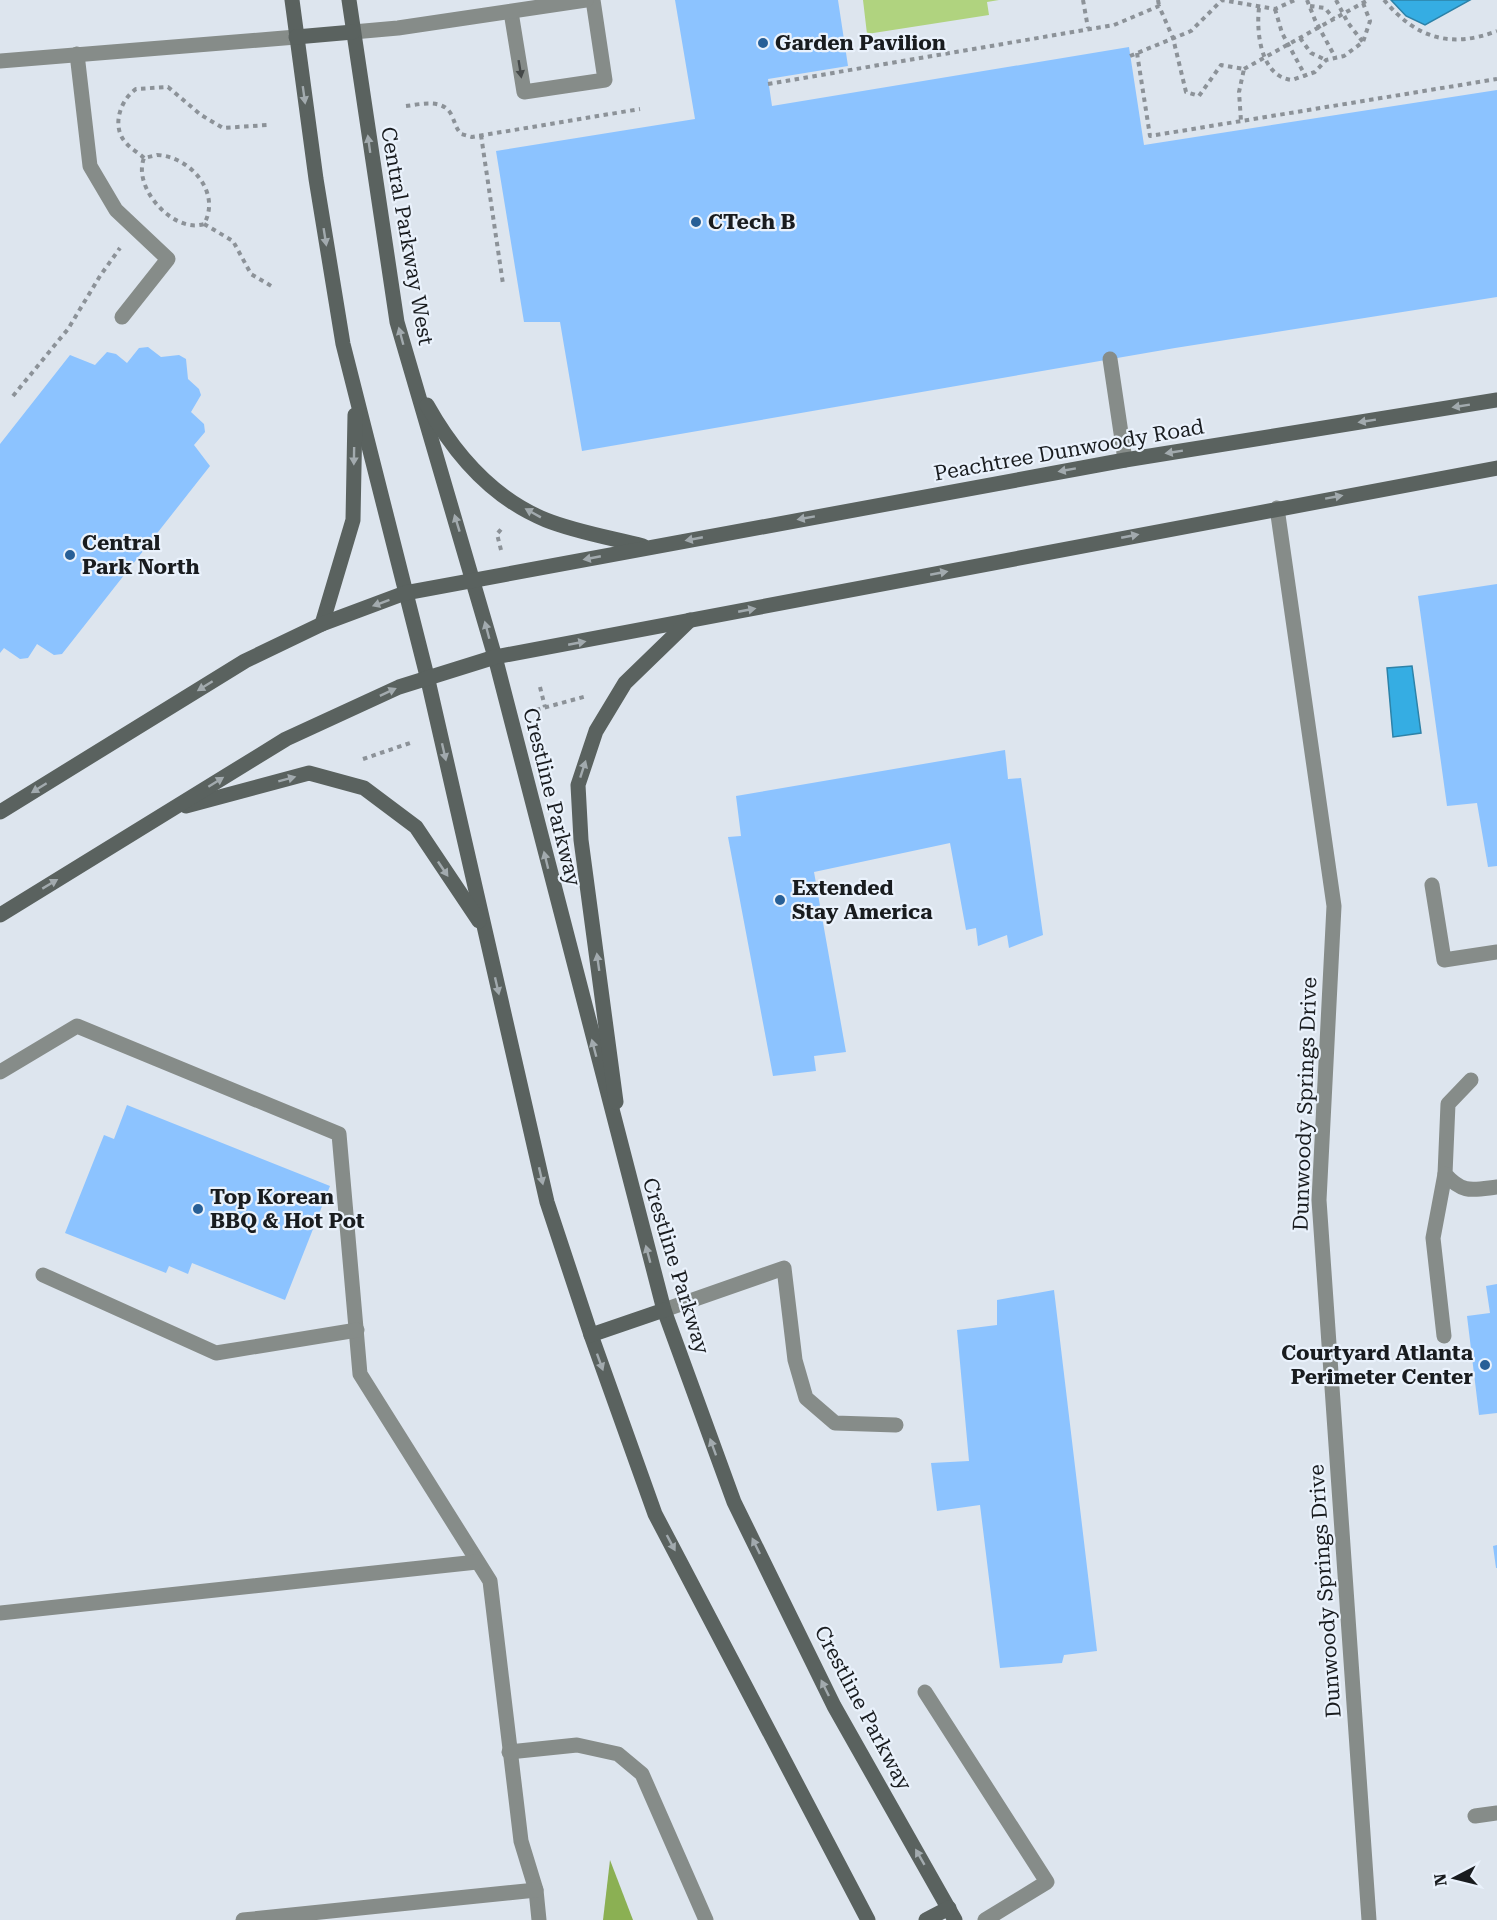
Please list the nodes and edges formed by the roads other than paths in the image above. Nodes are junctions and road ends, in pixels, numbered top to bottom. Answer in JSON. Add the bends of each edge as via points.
{"nodes":[{"id":1,"x":292,"y":0,"type":"edge"},
{"id":2,"x":350,"y":0,"type":"edge"},
{"id":3,"x":586,"y":0,"type":"edge"},
{"id":4,"x":593,"y":0,"type":"edge"},
{"id":5,"x":550,"y":3,"type":"edge"},
{"id":6,"x":512,"y":12,"type":"junction"},
{"id":7,"x":353,"y":32,"type":"junction"},
{"id":8,"x":296,"y":37,"type":"junction"},
{"id":9,"x":76,"y":54,"type":"junction"},
{"id":10,"x":0,"y":61,"type":"edge"},
{"id":11,"x":122,"y":317,"type":"dead end"},
{"id":12,"x":1110,"y":359,"type":"dead end"},
{"id":13,"x":413,"y":380,"type":"junction"},
{"id":14,"x":356,"y":398,"type":"junction"},
{"id":15,"x":1497,"y":400,"type":"edge"},
{"id":16,"x":1125,"y":460,"type":"junction"},
{"id":17,"x":1497,"y":468,"type":"edge"},
{"id":18,"x":1276,"y":508,"type":"junction"},
{"id":19,"x":649,"y":547,"type":"junction"},
{"id":20,"x":474,"y":579,"type":"junction"},
{"id":21,"x":405,"y":593,"type":"junction"},
{"id":22,"x":690,"y":621,"type":"junction"},
{"id":23,"x":322,"y":624,"type":"junction"},
{"id":24,"x":495,"y":657,"type":"junction"},
{"id":25,"x":427,"y":676,"type":"junction"},
{"id":26,"x":170,"y":811,"type":"junction"},
{"id":27,"x":0,"y":812,"type":"edge"},
{"id":28,"x":1432,"y":885,"type":"dead end"},
{"id":29,"x":0,"y":915,"type":"edge"},
{"id":30,"x":484,"y":929,"type":"junction"},
{"id":31,"x":1497,"y":952,"type":"edge"},
{"id":32,"x":0,"y":1072,"type":"edge"},
{"id":33,"x":1471,"y":1080,"type":"dead end"},
{"id":34,"x":625,"y":1166,"type":"junction"},
{"id":35,"x":1445,"y":1174,"type":"junction"},
{"id":36,"x":1497,"y":1187,"type":"edge"},
{"id":37,"x":43,"y":1275,"type":"dead end"},
{"id":38,"x":664,"y":1311,"type":"junction"},
{"id":39,"x":357,"y":1330,"type":"junction"},
{"id":40,"x":591,"y":1335,"type":"junction"},
{"id":41,"x":1443,"y":1336,"type":"dead end"},
{"id":42,"x":896,"y":1425,"type":"dead end"},
{"id":43,"x":477,"y":1562,"type":"junction"},
{"id":44,"x":0,"y":1612,"type":"edge"},
{"id":45,"x":925,"y":1692,"type":"dead end"},
{"id":46,"x":509,"y":1752,"type":"junction"},
{"id":47,"x":1497,"y":1814,"type":"edge"},
{"id":48,"x":1475,"y":1816,"type":"dead end"},
{"id":49,"x":536,"y":1890,"type":"junction"},
{"id":50,"x":952,"y":1914,"type":"edge"},
{"id":51,"x":243,"y":1920,"type":"edge"},
{"id":52,"x":539,"y":1920,"type":"edge"},
{"id":53,"x":706,"y":1920,"type":"edge"},
{"id":54,"x":868,"y":1920,"type":"edge"},
{"id":55,"x":926,"y":1920,"type":"edge"},
{"id":56,"x":985,"y":1920,"type":"edge"},
{"id":57,"x":1369,"y":1920,"type":"edge"}],
"edges":[{"from":1,"to":8,"type":"main road"},
{"from":2,"to":7,"type":"main road","name":"Central Parkway West"},
{"from":3,"to":5,"type":"street"},
{"from":6,"to":4,"type":"street","one_way":true,"via":[[524,92],[605,80]]},
{"from":5,"to":6,"type":"street"},
{"from":6,"to":7,"type":"street"},
{"from":7,"to":8,"type":"main road"},
{"from":13,"to":7,"type":"main road","name":"Central Parkway West","one_way":true,"via":[[387,267]]},
{"from":8,"to":9,"type":"street"},
{"from":8,"to":14,"type":"main road","one_way":true,"via":[[333,288]]},
{"from":9,"to":10,"type":"street"},
{"from":9,"to":11,"type":"street","via":[[90,166],[116,210],[168,259]]},
{"from":12,"to":16,"type":"street"},
{"from":19,"to":13,"type":"main road","one_way":true,"via":[[546,520],[492,490],[446,440]]},
{"from":20,"to":13,"type":"main road","name":"Central Parkway West","one_way":true},
{"from":14,"to":21,"type":"main road"},
{"from":14,"to":23,"type":"main road","one_way":true,"via":[[353,520]]},
{"from":15,"to":16,"type":"main road","name":"Peachtree Dunwoody Road","one_way":true},
{"from":16,"to":19,"type":"main road","name":"Peachtree Dunwoody Road","one_way":true},
{"from":18,"to":17,"type":"main road","one_way":true},
{"from":22,"to":18,"type":"main road","one_way":true},
{"from":18,"to":57,"type":"street","name":"Dunwoody Springs Drive","via":[[1334,906],[1319,1200]]},
{"from":19,"to":20,"type":"main road","name":"Peachtree Dunwoody Road","one_way":true},
{"from":20,"to":21,"type":"main road","name":"Peachtree Dunwoody Road"},
{"from":24,"to":20,"type":"main road","name":"Crestline Parkway","one_way":true},
{"from":21,"to":23,"type":"main road","name":"Peachtree Dunwoody Road","one_way":true},
{"from":21,"to":25,"type":"main road"},
{"from":24,"to":22,"type":"main road","one_way":true},
{"from":34,"to":22,"type":"main road","one_way":true,"via":[[581,840],[578,785],[596,731],[625,683]]},
{"from":23,"to":27,"type":"main road","name":"Peachtree Dunwoody Road","one_way":true,"via":[[245,661]]},
{"from":24,"to":25,"type":"main road"},
{"from":34,"to":24,"type":"main road","name":"Crestline Parkway","one_way":true},
{"from":26,"to":25,"type":"main road","one_way":true,"via":[[286,739]]},
{"from":25,"to":30,"type":"main road","one_way":true},
{"from":29,"to":26,"type":"main road","one_way":true},
{"from":26,"to":30,"type":"main road","one_way":true,"via":[[309,772],[364,788],[416,827]]},
{"from":28,"to":31,"type":"street","via":[[1444,960]]},
{"from":30,"to":40,"type":"main road","one_way":true,"via":[[547,1202]]},
{"from":32,"to":39,"type":"street","via":[[77,1026],[339,1134]]},
{"from":33,"to":35,"type":"street","via":[[1448,1104]]},
{"from":38,"to":34,"type":"main road","name":"Crestline Parkway","one_way":true},
{"from":35,"to":36,"type":"street","via":[[1457,1188]]},
{"from":35,"to":41,"type":"street","via":[[1433,1238]]},
{"from":37,"to":39,"type":"street","via":[[216,1353]]},
{"from":38,"to":40,"type":"main road"},
{"from":38,"to":42,"type":"street","via":[[784,1268],[795,1360],[806,1398],[835,1422]]},
{"from":50,"to":38,"type":"main road","name":"Crestline Parkway","one_way":true,"via":[[834,1706],[734,1502]]},
{"from":39,"to":43,"type":"street","via":[[360,1374]]},
{"from":40,"to":54,"type":"main road","one_way":true,"via":[[655,1514]]},
{"from":43,"to":44,"type":"street"},
{"from":43,"to":46,"type":"street","via":[[489,1581]]},
{"from":45,"to":56,"type":"street","via":[[1047,1882]]},
{"from":46,"to":49,"type":"street","via":[[521,1841]]},
{"from":46,"to":53,"type":"street","via":[[577,1745],[618,1755],[642,1774]]},
{"from":47,"to":48,"type":"street"},
{"from":49,"to":51,"type":"street"},
{"from":49,"to":52,"type":"street"},
{"from":50,"to":55,"type":"main road"}]}
